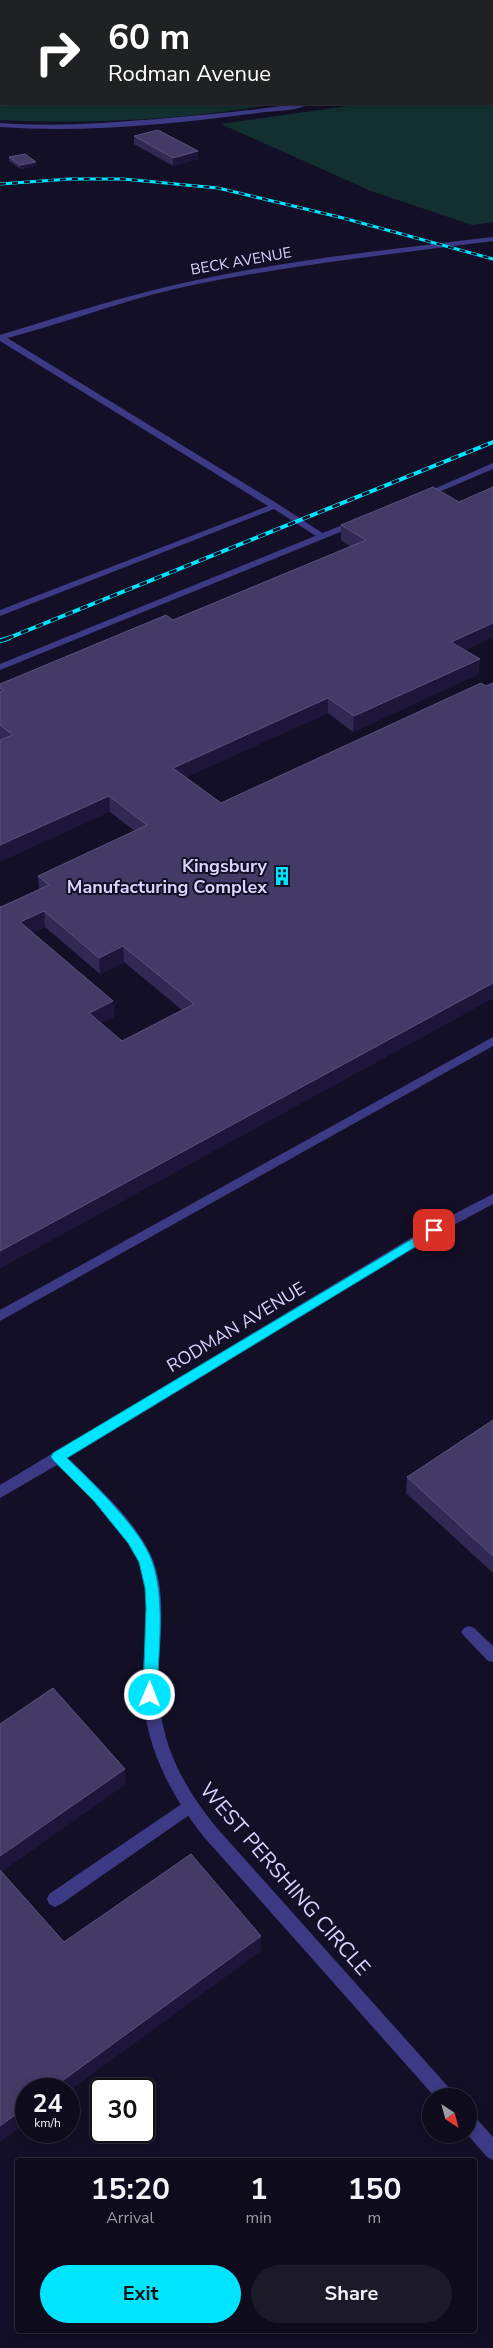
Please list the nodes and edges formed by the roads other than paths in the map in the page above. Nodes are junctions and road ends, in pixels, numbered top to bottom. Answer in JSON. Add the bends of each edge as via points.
{"nodes":[{"id":1,"x":299,"y":105,"type":"edge"},
{"id":2,"x":0,"y":125,"type":"edge"},
{"id":3,"x":493,"y":239,"type":"edge"},
{"id":4,"x":0,"y":338,"type":"edge"},
{"id":5,"x":493,"y":466,"type":"edge"},
{"id":6,"x":410,"y":500,"type":"edge"},
{"id":7,"x":274,"y":506,"type":"junction"},
{"id":8,"x":364,"y":519,"type":"edge"},
{"id":9,"x":322,"y":536,"type":"junction"},
{"id":10,"x":0,"y":613,"type":"edge"},
{"id":11,"x":0,"y":667,"type":"edge"},
{"id":12,"x":493,"y":1041,"type":"edge"},
{"id":13,"x":493,"y":1198,"type":"edge"},
{"id":14,"x":0,"y":1316,"type":"edge"},
{"id":15,"x":58,"y":1457,"type":"junction"},
{"id":16,"x":0,"y":1492,"type":"edge"},
{"id":17,"x":469,"y":1632,"type":"dead end"},
{"id":18,"x":493,"y":1656,"type":"edge"},
{"id":19,"x":189,"y":1806,"type":"junction"},
{"id":20,"x":55,"y":1899,"type":"dead end"},
{"id":21,"x":438,"y":2088,"type":"edge"},
{"id":22,"x":478,"y":2134,"type":"edge"},
{"id":23,"x":493,"y":2151,"type":"edge"}],
"edges":[{"from":1,"to":2,"type":"street","via":[[211,117],[94,127]]},
{"from":3,"to":4,"type":"street","name":"BECK AVENUE","via":[[197,282],[82,311]]},
{"from":4,"to":7,"type":"street"},
{"from":5,"to":6,"type":"street"},
{"from":7,"to":9,"type":"street"},
{"from":7,"to":10,"type":"street"},
{"from":8,"to":9,"type":"street"},
{"from":9,"to":11,"type":"street"},
{"from":12,"to":14,"type":"street"},
{"from":13,"to":15,"type":"street","name":"RODMAN AVENUE","via":[[434,1230]]},
{"from":15,"to":16,"type":"street","name":"RODMAN AVENUE"},
{"from":15,"to":19,"type":"street","name":"WEST PERSHING CIRCLE","via":[[98,1497],[146,1561],[153,1608],[150,1706],[169,1774]]},
{"from":17,"to":18,"type":"street"},
{"from":19,"to":20,"type":"street"},
{"from":19,"to":21,"type":"street","name":"WEST PERSHING CIRCLE"},
{"from":22,"to":23,"type":"street"}]}
